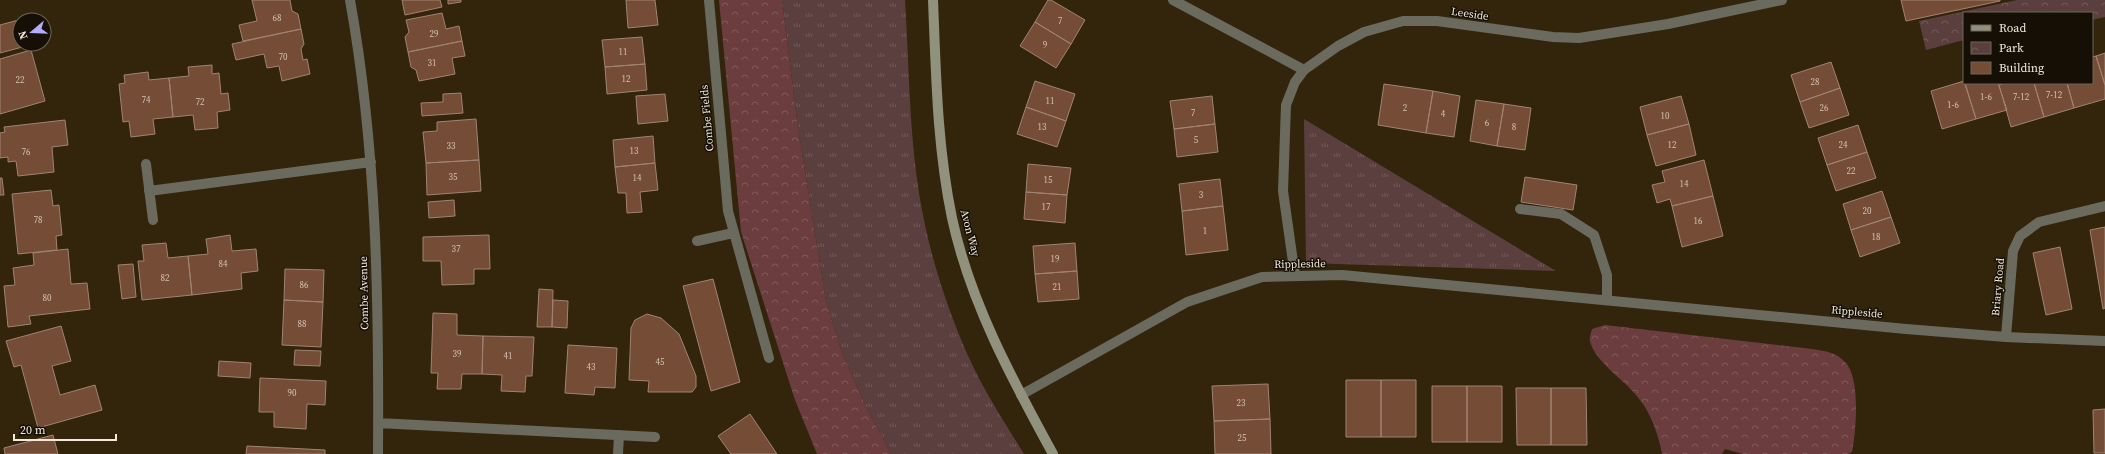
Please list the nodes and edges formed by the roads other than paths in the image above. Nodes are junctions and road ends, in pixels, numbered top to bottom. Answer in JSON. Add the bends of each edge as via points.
{"nodes":[{"id":1,"x":350,"y":0,"type":"edge"},
{"id":2,"x":709,"y":0,"type":"edge"},
{"id":3,"x":933,"y":0,"type":"edge"},
{"id":4,"x":1173,"y":0,"type":"edge"},
{"id":5,"x":1782,"y":0,"type":"edge"},
{"id":6,"x":1304,"y":70,"type":"junction"},
{"id":7,"x":371,"y":162,"type":"junction"},
{"id":8,"x":146,"y":164,"type":"dead end"},
{"id":9,"x":149,"y":191,"type":"junction"},
{"id":10,"x":2105,"y":206,"type":"edge"},
{"id":11,"x":1520,"y":209,"type":"dead end"},
{"id":12,"x":153,"y":220,"type":"dead end"},
{"id":13,"x":733,"y":232,"type":"junction"},
{"id":14,"x":698,"y":241,"type":"dead end"},
{"id":15,"x":1294,"y":276,"type":"junction"},
{"id":16,"x":1607,"y":300,"type":"junction"},
{"id":17,"x":2006,"y":337,"type":"junction"},
{"id":18,"x":2105,"y":341,"type":"edge"},
{"id":19,"x":769,"y":358,"type":"dead end"},
{"id":20,"x":1021,"y":394,"type":"junction"},
{"id":21,"x":378,"y":423,"type":"junction"},
{"id":22,"x":619,"y":435,"type":"junction"},
{"id":23,"x":655,"y":437,"type":"dead end"},
{"id":24,"x":378,"y":454,"type":"edge"},
{"id":25,"x":618,"y":454,"type":"edge"},
{"id":26,"x":1053,"y":454,"type":"edge"}],
"edges":[{"from":1,"to":7,"type":"street","name":"Combe Avenue","via":[[365,90]]},
{"from":2,"to":13,"type":"street","name":"Combe Fields","via":[[722,154]]},
{"from":3,"to":20,"type":"street","name":"Avon Way","via":[[939,121],[952,218],[987,323]]},
{"from":4,"to":6,"type":"street"},
{"from":5,"to":6,"type":"street","name":"Leeside","via":[[1668,24],[1578,38],[1437,21],[1403,21],[1358,35]]},
{"from":6,"to":15,"type":"street","name":"Leeside","via":[[1290,92],[1285,113],[1283,191]]},
{"from":7,"to":9,"type":"street"},
{"from":7,"to":21,"type":"street","name":"Combe Avenue"},
{"from":8,"to":9,"type":"street"},
{"from":9,"to":12,"type":"street"},
{"from":10,"to":17,"type":"street","name":"Briary Road","via":[[2039,222],[2020,236],[2013,251]]},
{"from":11,"to":16,"type":"street","via":[[1561,214],[1594,235],[1608,275]]},
{"from":13,"to":14,"type":"street"},
{"from":13,"to":19,"type":"street","name":"Combe Fields"},
{"from":15,"to":16,"type":"street","name":"Rippleside","via":[[1342,275]]},
{"from":15,"to":20,"type":"street","name":"Rippleside","via":[[1262,276],[1187,302]]},
{"from":16,"to":17,"type":"street","name":"Rippleside"},
{"from":17,"to":18,"type":"street","name":"Rippleside"},
{"from":20,"to":26,"type":"street","name":"Avon Way"},
{"from":21,"to":22,"type":"street"},
{"from":21,"to":24,"type":"street","name":"Combe Avenue"},
{"from":22,"to":23,"type":"street"},
{"from":22,"to":25,"type":"street"}]}
